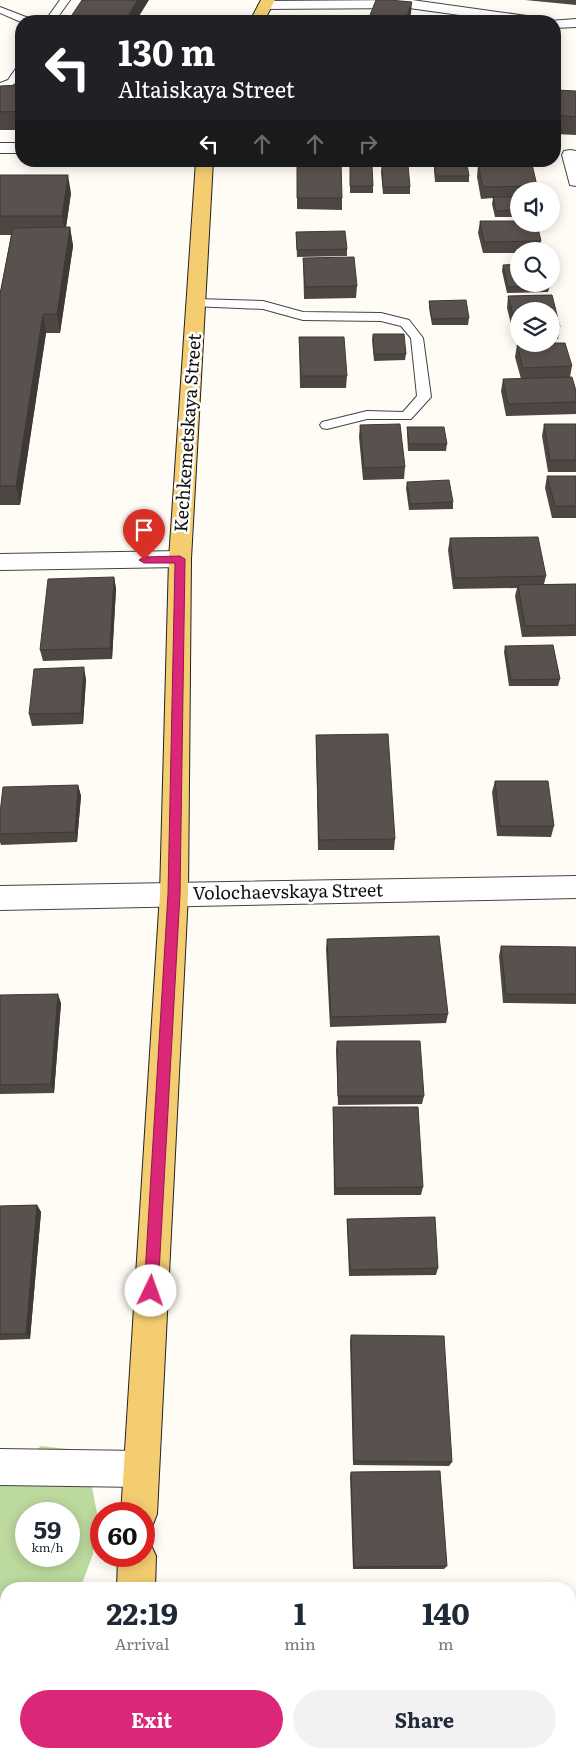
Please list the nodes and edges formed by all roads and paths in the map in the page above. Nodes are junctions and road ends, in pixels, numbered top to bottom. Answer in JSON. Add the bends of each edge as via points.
{"nodes":[{"id":1,"x":65,"y":0,"type":"edge"},
{"id":2,"x":410,"y":2,"type":"edge"},
{"id":3,"x":266,"y":3,"type":"edge"},
{"id":4,"x":0,"y":10,"type":"edge"},
{"id":5,"x":54,"y":15,"type":"edge"},
{"id":6,"x":260,"y":15,"type":"edge"},
{"id":7,"x":495,"y":15,"type":"edge"},
{"id":8,"x":15,"y":16,"type":"edge"},
{"id":9,"x":576,"y":23,"type":"edge"},
{"id":10,"x":561,"y":24,"type":"edge"},
{"id":11,"x":15,"y":78,"type":"edge"},
{"id":12,"x":0,"y":87,"type":"edge"},
{"id":13,"x":0,"y":148,"type":"edge"},
{"id":14,"x":15,"y":148,"type":"edge"},
{"id":15,"x":567,"y":155,"type":"edge"},
{"id":16,"x":205,"y":167,"type":"edge"},
{"id":17,"x":576,"y":181,"type":"edge"},
{"id":18,"x":196,"y":303,"type":"junction"},
{"id":19,"x":327,"y":425,"type":"dead end"},
{"id":20,"x":180,"y":559,"type":"junction"},
{"id":21,"x":0,"y":562,"type":"edge"},
{"id":22,"x":576,"y":887,"type":"edge"},
{"id":23,"x":174,"y":894,"type":"junction"},
{"id":24,"x":0,"y":898,"type":"edge"},
{"id":25,"x":0,"y":1467,"type":"edge"},
{"id":26,"x":141,"y":1469,"type":"junction"},
{"id":27,"x":140,"y":1502,"type":"edge"},
{"id":28,"x":137,"y":1567,"type":"edge"},
{"id":29,"x":136,"y":1582,"type":"edge"}],
"edges":[{"from":1,"to":5,"type":"lane"},
{"from":2,"to":3,"type":"street"},
{"from":2,"to":7,"type":"street"},
{"from":3,"to":6,"type":"main road"},
{"from":4,"to":8,"type":"lane"},
{"from":9,"to":10,"type":"street"},
{"from":11,"to":12,"type":"lane"},
{"from":13,"to":14,"type":"street"},
{"from":15,"to":17,"type":"street"},
{"from":16,"to":18,"type":"main road","name":"Kechkemetskaya Street"},
{"from":18,"to":19,"type":"lane","via":[[263,305],[303,316],[381,317],[405,323],[416,338],[424,397],[406,416],[367,414]]},
{"from":18,"to":20,"type":"main road","name":"Kechkemetskaya Street"},
{"from":20,"to":21,"type":"street"},
{"from":20,"to":23,"type":"main road","name":"Kechkemetskaya Street"},
{"from":22,"to":23,"type":"street","name":"Volochaevskaya Street"},
{"from":23,"to":24,"type":"street","name":"Volochaevskaya Street"},
{"from":23,"to":26,"type":"main road","name":"Kechkemetskaya Street"},
{"from":25,"to":26,"type":"street"},
{"from":26,"to":27,"type":"main road","name":"Kechkemetskaya Street"},
{"from":28,"to":29,"type":"main road"}]}
